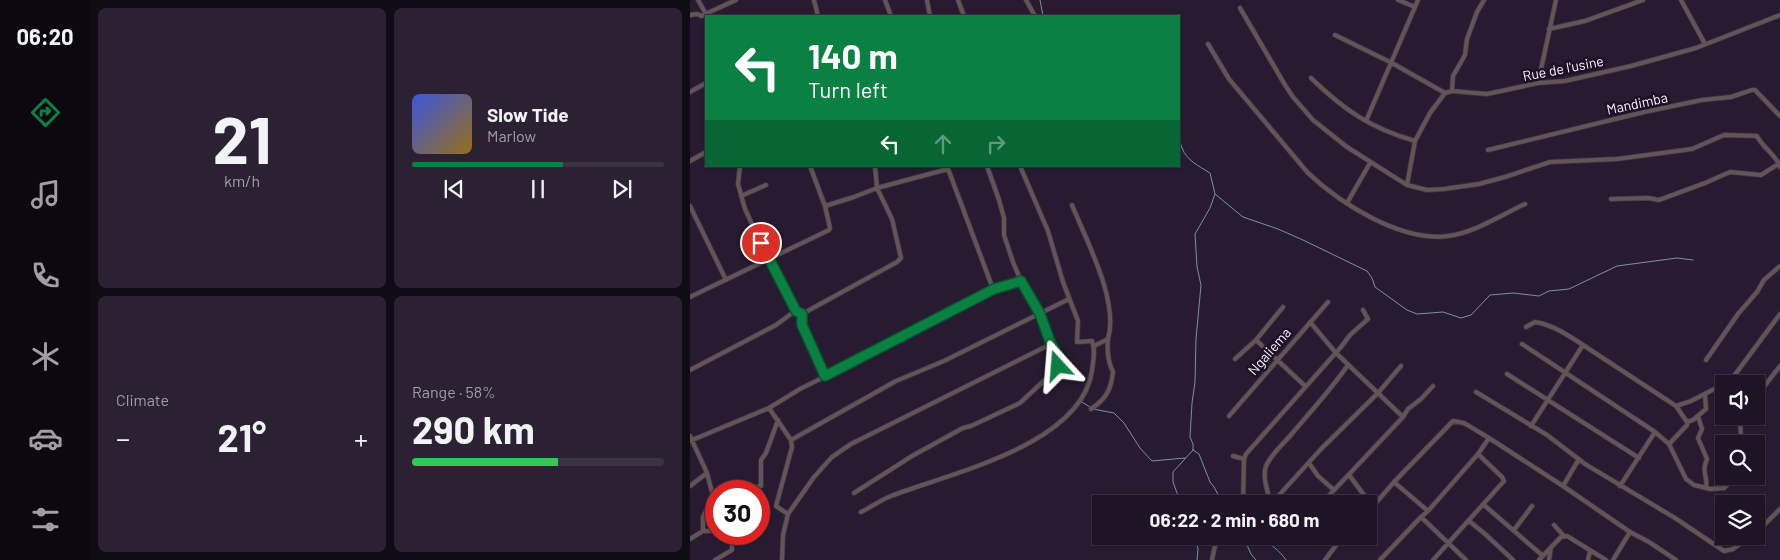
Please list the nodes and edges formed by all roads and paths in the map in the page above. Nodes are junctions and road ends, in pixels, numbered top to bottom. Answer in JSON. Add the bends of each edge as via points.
{"nodes":[{"id":1,"x":698,"y":0,"type":"edge"},
{"id":2,"x":736,"y":0,"type":"edge"},
{"id":3,"x":814,"y":0,"type":"edge"},
{"id":4,"x":885,"y":0,"type":"edge"},
{"id":5,"x":927,"y":0,"type":"edge"},
{"id":6,"x":958,"y":0,"type":"edge"},
{"id":7,"x":1026,"y":0,"type":"edge"},
{"id":8,"x":1398,"y":0,"type":"edge"},
{"id":9,"x":1418,"y":0,"type":"edge"},
{"id":10,"x":1484,"y":0,"type":"edge"},
{"id":11,"x":1556,"y":0,"type":"edge"},
{"id":12,"x":1643,"y":0,"type":"edge"},
{"id":13,"x":1680,"y":0,"type":"edge"},
{"id":14,"x":1415,"y":7,"type":"junction"},
{"id":15,"x":1240,"y":8,"type":"dead end"},
{"id":16,"x":690,"y":15,"type":"edge"},
{"id":17,"x":706,"y":15,"type":"edge"},
{"id":18,"x":708,"y":15,"type":"edge"},
{"id":19,"x":818,"y":15,"type":"edge"},
{"id":20,"x":891,"y":15,"type":"edge"},
{"id":21,"x":930,"y":15,"type":"edge"},
{"id":22,"x":964,"y":15,"type":"edge"},
{"id":23,"x":1034,"y":15,"type":"edge"},
{"id":24,"x":1780,"y":15,"type":"edge"},
{"id":25,"x":705,"y":16,"type":"edge"},
{"id":26,"x":1549,"y":29,"type":"junction"},
{"id":27,"x":1335,"y":35,"type":"dead end"},
{"id":28,"x":1208,"y":44,"type":"dead end"},
{"id":29,"x":1705,"y":44,"type":"junction"},
{"id":30,"x":1392,"y":63,"type":"junction"},
{"id":31,"x":1311,"y":78,"type":"dead end"},
{"id":32,"x":1538,"y":83,"type":"junction"},
{"id":33,"x":705,"y":84,"type":"edge"},
{"id":34,"x":1452,"y":90,"type":"junction"},
{"id":35,"x":690,"y":92,"type":"edge"},
{"id":36,"x":1445,"y":93,"type":"junction"},
{"id":37,"x":1780,"y":116,"type":"edge"},
{"id":38,"x":1366,"y":122,"type":"junction"},
{"id":39,"x":1415,"y":141,"type":"junction"},
{"id":40,"x":1488,"y":150,"type":"dead end"},
{"id":41,"x":705,"y":153,"type":"edge"},
{"id":42,"x":690,"y":161,"type":"edge"},
{"id":43,"x":1370,"y":163,"type":"junction"},
{"id":44,"x":1780,"y":165,"type":"edge"},
{"id":45,"x":740,"y":167,"type":"edge"},
{"id":46,"x":810,"y":167,"type":"edge"},
{"id":47,"x":875,"y":167,"type":"edge"},
{"id":48,"x":987,"y":167,"type":"edge"},
{"id":49,"x":1020,"y":167,"type":"edge"},
{"id":50,"x":947,"y":168,"type":"edge"},
{"id":51,"x":766,"y":185,"type":"dead end"},
{"id":52,"x":1407,"y":185,"type":"junction"},
{"id":53,"x":877,"y":188,"type":"junction"},
{"id":54,"x":740,"y":196,"type":"junction"},
{"id":55,"x":1612,"y":199,"type":"dead end"},
{"id":56,"x":1348,"y":203,"type":"junction"},
{"id":57,"x":1525,"y":204,"type":"dead end"},
{"id":58,"x":1072,"y":205,"type":"dead end"},
{"id":59,"x":690,"y":206,"type":"edge"},
{"id":60,"x":825,"y":206,"type":"junction"},
{"id":61,"x":769,"y":260,"type":"junction"},
{"id":62,"x":1780,"y":266,"type":"edge"},
{"id":63,"x":726,"y":280,"type":"junction"},
{"id":64,"x":1021,"y":281,"type":"junction"},
{"id":65,"x":994,"y":289,"type":"junction"},
{"id":66,"x":690,"y":297,"type":"edge"},
{"id":67,"x":1070,"y":299,"type":"junction"},
{"id":68,"x":1328,"y":302,"type":"dead end"},
{"id":69,"x":1283,"y":307,"type":"dead end"},
{"id":70,"x":1362,"y":310,"type":"dead end"},
{"id":71,"x":796,"y":311,"type":"junction"},
{"id":72,"x":802,"y":314,"type":"junction"},
{"id":73,"x":1040,"y":314,"type":"junction"},
{"id":74,"x":1780,"y":314,"type":"edge"},
{"id":75,"x":1310,"y":322,"type":"junction"},
{"id":76,"x":1526,"y":327,"type":"dead end"},
{"id":77,"x":1108,"y":339,"type":"junction"},
{"id":78,"x":1256,"y":340,"type":"junction"},
{"id":79,"x":1051,"y":344,"type":"junction"},
{"id":80,"x":1522,"y":344,"type":"dead end"},
{"id":81,"x":1583,"y":345,"type":"junction"},
{"id":82,"x":1094,"y":346,"type":"junction"},
{"id":83,"x":1336,"y":353,"type":"junction"},
{"id":84,"x":1235,"y":359,"type":"dead end"},
{"id":85,"x":1277,"y":359,"type":"junction"},
{"id":86,"x":1706,"y":360,"type":"dead end"},
{"id":87,"x":1348,"y":365,"type":"junction"},
{"id":88,"x":1402,"y":366,"type":"dead end"},
{"id":89,"x":1780,"y":366,"type":"edge"},
{"id":90,"x":690,"y":370,"type":"edge"},
{"id":91,"x":1564,"y":372,"type":"junction"},
{"id":92,"x":1507,"y":374,"type":"dead end"},
{"id":93,"x":1735,"y":375,"type":"edge"},
{"id":94,"x":825,"y":376,"type":"junction"},
{"id":95,"x":1765,"y":385,"type":"edge"},
{"id":96,"x":1305,"y":386,"type":"junction"},
{"id":97,"x":1434,"y":386,"type":"dead end"},
{"id":98,"x":1715,"y":389,"type":"edge"},
{"id":99,"x":1476,"y":392,"type":"dead end"},
{"id":100,"x":1378,"y":393,"type":"junction"},
{"id":101,"x":1705,"y":394,"type":"junction"},
{"id":102,"x":1548,"y":400,"type":"junction"},
{"id":103,"x":1676,"y":406,"type":"junction"},
{"id":104,"x":770,"y":408,"type":"junction"},
{"id":105,"x":1091,"y":408,"type":"dead end"},
{"id":106,"x":1229,"y":416,"type":"dead end"},
{"id":107,"x":1698,"y":416,"type":"junction"},
{"id":108,"x":1403,"y":417,"type":"junction"},
{"id":109,"x":778,"y":420,"type":"junction"},
{"id":110,"x":1687,"y":422,"type":"junction"},
{"id":111,"x":1531,"y":426,"type":"junction"},
{"id":112,"x":1654,"y":432,"type":"junction"},
{"id":113,"x":1489,"y":438,"type":"junction"},
{"id":114,"x":691,"y":439,"type":"edge"},
{"id":115,"x":791,"y":440,"type":"junction"},
{"id":116,"x":1669,"y":444,"type":"junction"},
{"id":117,"x":1478,"y":454,"type":"junction"},
{"id":118,"x":1233,"y":456,"type":"dead end"},
{"id":119,"x":1639,"y":458,"type":"junction"},
{"id":120,"x":1244,"y":459,"type":"junction"},
{"id":121,"x":1579,"y":459,"type":"junction"},
{"id":122,"x":1309,"y":462,"type":"junction"},
{"id":123,"x":707,"y":473,"type":"junction"},
{"id":124,"x":1349,"y":475,"type":"junction"},
{"id":125,"x":761,"y":480,"type":"edge"},
{"id":126,"x":1394,"y":482,"type":"junction"},
{"id":127,"x":1727,"y":485,"type":"edge"},
{"id":128,"x":690,"y":486,"type":"edge"},
{"id":129,"x":1563,"y":486,"type":"junction"},
{"id":130,"x":1620,"y":486,"type":"junction"},
{"id":131,"x":1706,"y":488,"type":"junction"},
{"id":132,"x":1334,"y":490,"type":"junction"},
{"id":133,"x":854,"y":493,"type":"dead end"},
{"id":134,"x":1243,"y":495,"type":"edge"},
{"id":135,"x":1269,"y":495,"type":"edge"},
{"id":136,"x":1279,"y":495,"type":"edge"},
{"id":137,"x":1329,"y":495,"type":"edge"},
{"id":138,"x":1364,"y":495,"type":"edge"},
{"id":139,"x":1377,"y":502,"type":"edge"},
{"id":140,"x":1484,"y":505,"type":"junction"},
{"id":141,"x":1532,"y":506,"type":"dead end"},
{"id":142,"x":1780,"y":509,"type":"edge"},
{"id":143,"x":1428,"y":511,"type":"junction"},
{"id":144,"x":861,"y":512,"type":"dead end"},
{"id":145,"x":788,"y":514,"type":"junction"},
{"id":146,"x":1420,"y":517,"type":"junction"},
{"id":147,"x":1469,"y":521,"type":"junction"},
{"id":148,"x":1765,"y":524,"type":"edge"},
{"id":149,"x":1554,"y":525,"type":"dead end"},
{"id":150,"x":1514,"y":530,"type":"junction"},
{"id":151,"x":703,"y":531,"type":"joint"},
{"id":152,"x":1630,"y":532,"type":"junction"},
{"id":153,"x":1564,"y":536,"type":"junction"},
{"id":154,"x":690,"y":539,"type":"edge"},
{"id":155,"x":1449,"y":544,"type":"junction"},
{"id":156,"x":1715,"y":544,"type":"edge"},
{"id":157,"x":732,"y":545,"type":"edge"},
{"id":158,"x":1215,"y":545,"type":"edge"},
{"id":159,"x":1336,"y":545,"type":"edge"},
{"id":160,"x":1716,"y":545,"type":"edge"},
{"id":161,"x":1739,"y":545,"type":"edge"},
{"id":162,"x":1552,"y":546,"type":"junction"},
{"id":163,"x":1590,"y":551,"type":"junction"},
{"id":164,"x":1543,"y":556,"type":"junction"},
{"id":165,"x":715,"y":560,"type":"edge"},
{"id":166,"x":782,"y":560,"type":"edge"},
{"id":167,"x":1212,"y":560,"type":"edge"},
{"id":168,"x":1325,"y":560,"type":"edge"},
{"id":169,"x":1380,"y":560,"type":"edge"},
{"id":170,"x":1433,"y":560,"type":"edge"},
{"id":171,"x":1466,"y":560,"type":"edge"},
{"id":172,"x":1513,"y":560,"type":"edge"},
{"id":173,"x":1540,"y":560,"type":"edge"},
{"id":174,"x":1549,"y":560,"type":"edge"},
{"id":175,"x":1588,"y":560,"type":"edge"},
{"id":176,"x":1606,"y":560,"type":"edge"},
{"id":177,"x":1613,"y":560,"type":"edge"},
{"id":178,"x":1676,"y":560,"type":"edge"}],
"edges":[{"from":1,"to":17,"type":"street"},
{"from":2,"to":18,"type":"street"},
{"from":3,"to":19,"type":"street"},
{"from":4,"to":20,"type":"street"},
{"from":5,"to":21,"type":"street"},
{"from":6,"to":22,"type":"street"},
{"from":7,"to":23,"type":"street"},
{"from":8,"to":14,"type":"street"},
{"from":9,"to":14,"type":"street"},
{"from":10,"to":34,"type":"street","via":[[1453,76]]},
{"from":11,"to":26,"type":"street"},
{"from":12,"to":26,"type":"street","via":[[1585,21]]},
{"from":13,"to":29,"type":"street"},
{"from":14,"to":30,"type":"street"},
{"from":15,"to":43,"type":"street","via":[[1304,111]]},
{"from":16,"to":25,"type":"street"},
{"from":24,"to":29,"type":"street","name":"Rue de l'usine"},
{"from":26,"to":32,"type":"street"},
{"from":27,"to":30,"type":"street"},
{"from":28,"to":56,"type":"street","via":[[1229,79],[1308,173]]},
{"from":29,"to":32,"type":"street","name":"Rue de l'usine","via":[[1622,68],[1565,81]]},
{"from":30,"to":36,"type":"street"},
{"from":30,"to":38,"type":"street"},
{"from":31,"to":38,"type":"street","via":[[1342,107]]},
{"from":32,"to":34,"type":"street","name":"Rue de l'usine","via":[[1487,94]]},
{"from":33,"to":35,"type":"street"},
{"from":34,"to":36,"type":"street","name":"Rue de l'usine"},
{"from":36,"to":39,"type":"street","name":"Rue de l'usine"},
{"from":37,"to":40,"type":"street","name":"Mandimba","via":[[1752,90]]},
{"from":38,"to":39,"type":"street"},
{"from":39,"to":52,"type":"street","name":"Rue de l'usine"},
{"from":41,"to":42,"type":"street"},
{"from":43,"to":52,"type":"street"},
{"from":43,"to":56,"type":"street"},
{"from":44,"to":52,"type":"street","via":[[1757,136],[1724,135],[1692,149],[1617,159],[1550,162],[1479,184],[1427,190]]},
{"from":44,"to":55,"type":"street","via":[[1761,174],[1730,172],[1659,200]]},
{"from":45,"to":54,"type":"street"},
{"from":46,"to":60,"type":"street"},
{"from":47,"to":53,"type":"street"},
{"from":48,"to":64,"type":"street","via":[[1004,218],[1004,235]]},
{"from":49,"to":67,"type":"street","via":[[1048,231]]},
{"from":50,"to":53,"type":"street"},
{"from":50,"to":65,"type":"street"},
{"from":51,"to":54,"type":"street"},
{"from":53,"to":60,"type":"street"},
{"from":53,"to":72,"type":"street","via":[[892,219],[902,258]]},
{"from":54,"to":61,"type":"street"},
{"from":56,"to":57,"type":"street","via":[[1389,226],[1415,235],[1431,236],[1449,236],[1466,231]]},
{"from":58,"to":77,"type":"street","via":[[1107,292],[1111,313]]},
{"from":59,"to":63,"type":"street"},
{"from":60,"to":61,"type":"street","via":[[829,230]]},
{"from":61,"to":63,"type":"street"},
{"from":61,"to":71,"type":"street"},
{"from":62,"to":86,"type":"street","via":[[1764,280]]},
{"from":63,"to":66,"type":"street"},
{"from":64,"to":65,"type":"street"},
{"from":64,"to":73,"type":"street"},
{"from":65,"to":94,"type":"street"},
{"from":67,"to":73,"type":"street"},
{"from":67,"to":82,"type":"street","via":[[1078,321],[1077,342],[1092,341]]},
{"from":68,"to":75,"type":"street","name":"Ngaliema"},
{"from":69,"to":78,"type":"street"},
{"from":70,"to":83,"type":"street","via":[[1368,319]]},
{"from":71,"to":72,"type":"street"},
{"from":71,"to":90,"type":"street","via":[[776,325]]},
{"from":72,"to":94,"type":"street","via":[[802,325]]},
{"from":73,"to":79,"type":"street"},
{"from":73,"to":115,"type":"street","via":[[896,381]]},
{"from":74,"to":93,"type":"street"},
{"from":75,"to":83,"type":"street"},
{"from":75,"to":85,"type":"street","name":"Ngaliema"},
{"from":76,"to":81,"type":"street","via":[[1535,322],[1543,324]]},
{"from":77,"to":82,"type":"street"},
{"from":77,"to":105,"type":"street","via":[[1107,353],[1113,372],[1111,383],[1106,397]]},
{"from":78,"to":84,"type":"street"},
{"from":78,"to":85,"type":"street"},
{"from":79,"to":133,"type":"street","via":[[1060,358],[1058,366],[1020,403],[963,428]]},
{"from":79,"to":145,"type":"street","via":[[851,444],[832,457],[814,477]]},
{"from":80,"to":91,"type":"street"},
{"from":81,"to":91,"type":"street"},
{"from":81,"to":103,"type":"street"},
{"from":82,"to":144,"type":"street","via":[[1085,395],[1054,427],[1034,442],[892,496]]},
{"from":83,"to":87,"type":"street"},
{"from":83,"to":96,"type":"street"},
{"from":85,"to":96,"type":"street"},
{"from":85,"to":106,"type":"street","name":"Ngaliema"},
{"from":87,"to":100,"type":"street"},
{"from":87,"to":135,"type":"street","via":[[1266,466]]},
{"from":88,"to":100,"type":"street"},
{"from":89,"to":95,"type":"street"},
{"from":91,"to":102,"type":"street"},
{"from":91,"to":112,"type":"street"},
{"from":92,"to":102,"type":"street"},
{"from":94,"to":104,"type":"street"},
{"from":96,"to":120,"type":"street"},
{"from":97,"to":108,"type":"street"},
{"from":98,"to":101,"type":"street"},
{"from":99,"to":111,"type":"street"},
{"from":100,"to":108,"type":"street"},
{"from":100,"to":122,"type":"street"},
{"from":101,"to":103,"type":"street"},
{"from":101,"to":107,"type":"street","via":[[1706,410]]},
{"from":102,"to":111,"type":"street"},
{"from":102,"to":119,"type":"street"},
{"from":103,"to":110,"type":"street"},
{"from":104,"to":109,"type":"street"},
{"from":104,"to":114,"type":"street"},
{"from":107,"to":110,"type":"street"},
{"from":107,"to":131,"type":"street","via":[[1702,429],[1698,438],[1707,459],[1703,469]]},
{"from":108,"to":124,"type":"street"},
{"from":109,"to":115,"type":"street"},
{"from":109,"to":125,"type":"street","via":[[761,460]]},
{"from":110,"to":116,"type":"street"},
{"from":111,"to":121,"type":"street"},
{"from":112,"to":116,"type":"street"},
{"from":112,"to":119,"type":"street"},
{"from":113,"to":117,"type":"street"},
{"from":113,"to":126,"type":"street","via":[[1464,423],[1454,421]]},
{"from":113,"to":129,"type":"street"},
{"from":114,"to":123,"type":"street"},
{"from":115,"to":145,"type":"street","via":[[792,447],[776,506]]},
{"from":116,"to":131,"type":"street","via":[[1686,479],[1694,486]]},
{"from":117,"to":140,"type":"street","via":[[1504,481]]},
{"from":117,"to":143,"type":"street"},
{"from":118,"to":120,"type":"street"},
{"from":119,"to":130,"type":"street"},
{"from":120,"to":134,"type":"street"},
{"from":121,"to":129,"type":"street"},
{"from":121,"to":130,"type":"street"},
{"from":122,"to":132,"type":"street","via":[[1318,476]]},
{"from":122,"to":136,"type":"street"},
{"from":123,"to":128,"type":"street"},
{"from":123,"to":151,"type":"street","via":[[713,496],[704,517]]},
{"from":124,"to":132,"type":"street"},
{"from":124,"to":138,"type":"street"},
{"from":126,"to":139,"type":"street"},
{"from":126,"to":143,"type":"street"},
{"from":127,"to":131,"type":"street","via":[[1724,488]]},
{"from":129,"to":152,"type":"street"},
{"from":130,"to":156,"type":"street"},
{"from":132,"to":137,"type":"street"},
{"from":140,"to":147,"type":"street"},
{"from":140,"to":150,"type":"street"},
{"from":141,"to":150,"type":"street"},
{"from":142,"to":148,"type":"street"},
{"from":143,"to":146,"type":"street"},
{"from":145,"to":166,"type":"street"},
{"from":146,"to":155,"type":"street"},
{"from":146,"to":169,"type":"street"},
{"from":147,"to":155,"type":"street"},
{"from":147,"to":172,"type":"street"},
{"from":149,"to":153,"type":"street"},
{"from":150,"to":164,"type":"street"},
{"from":151,"to":154,"type":"street"},
{"from":152,"to":177,"type":"street"},
{"from":152,"to":178,"type":"street"},
{"from":153,"to":162,"type":"street"},
{"from":153,"to":163,"type":"street"},
{"from":155,"to":170,"type":"street"},
{"from":155,"to":171,"type":"street"},
{"from":157,"to":165,"type":"street","via":[[732,550]]},
{"from":158,"to":167,"type":"street"},
{"from":159,"to":168,"type":"street"},
{"from":160,"to":161,"type":"street","via":[[1724,550]]},
{"from":162,"to":164,"type":"street"},
{"from":162,"to":174,"type":"street"},
{"from":163,"to":175,"type":"street"},
{"from":163,"to":176,"type":"street"},
{"from":164,"to":173,"type":"street"}]}
